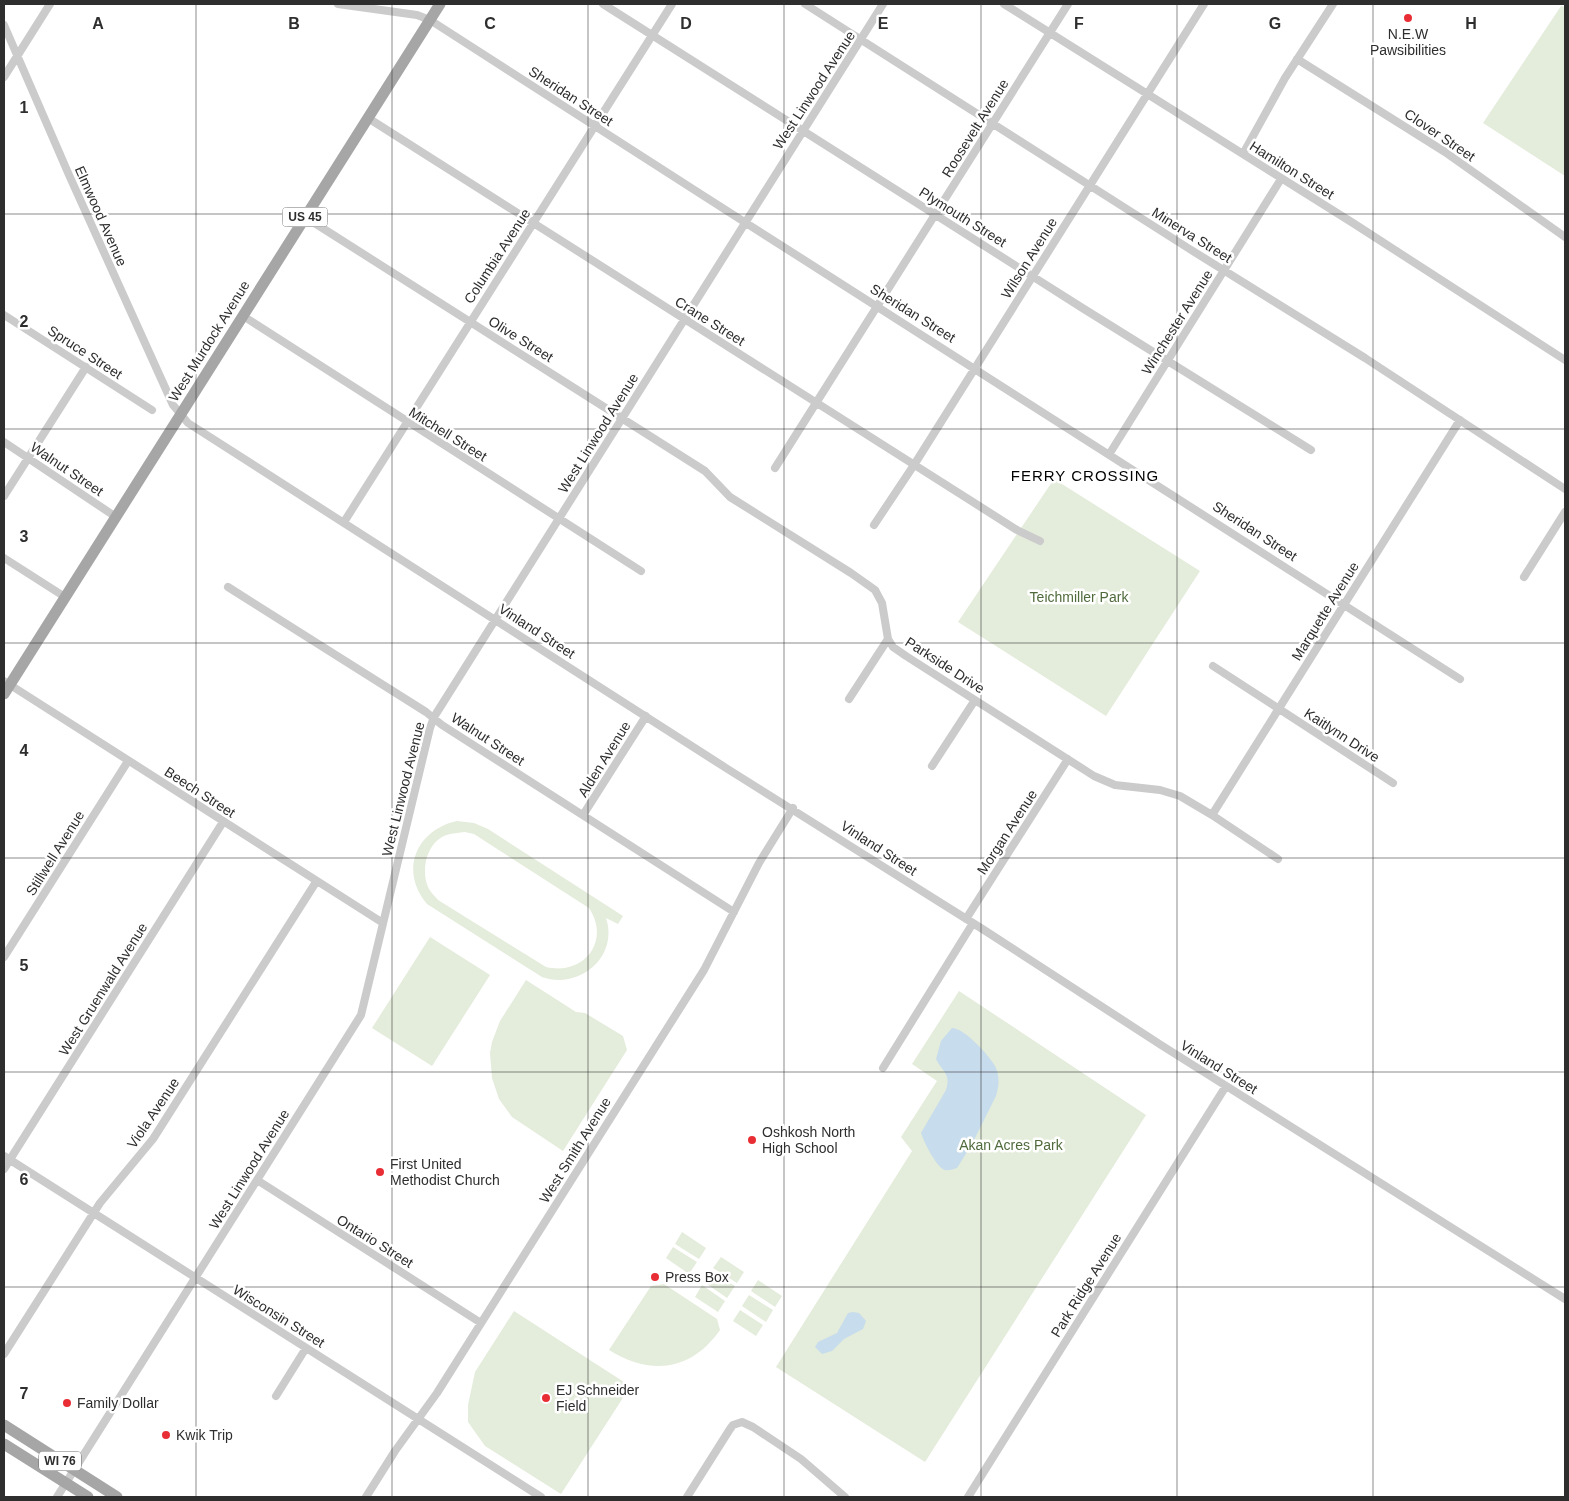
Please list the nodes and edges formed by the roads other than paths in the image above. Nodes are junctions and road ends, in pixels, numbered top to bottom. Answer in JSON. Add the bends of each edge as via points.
{"nodes":[{"id":1,"x":50,"y":4,"type":"edge"},
{"id":2,"x":338,"y":4,"type":"edge"},
{"id":3,"x":440,"y":4,"type":"edge"},
{"id":4,"x":603,"y":4,"type":"edge"},
{"id":5,"x":672,"y":4,"type":"edge"},
{"id":6,"x":805,"y":4,"type":"edge"},
{"id":7,"x":883,"y":4,"type":"edge"},
{"id":8,"x":1004,"y":4,"type":"edge"},
{"id":9,"x":1068,"y":4,"type":"edge"},
{"id":10,"x":1204,"y":4,"type":"edge"},
{"id":11,"x":1332,"y":4,"type":"edge"},
{"id":12,"x":430,"y":20,"type":"junction"},
{"id":13,"x":4,"y":25,"type":"edge"},
{"id":14,"x":1050,"y":33,"type":"junction"},
{"id":15,"x":652,"y":36,"type":"junction"},
{"id":16,"x":861,"y":40,"type":"junction"},
{"id":17,"x":17,"y":56,"type":"junction"},
{"id":18,"x":1298,"y":59,"type":"junction"},
{"id":19,"x":4,"y":77,"type":"edge"},
{"id":20,"x":1147,"y":94,"type":"junction"},
{"id":21,"x":368,"y":118,"type":"junction"},
{"id":22,"x":992,"y":124,"type":"junction"},
{"id":23,"x":594,"y":126,"type":"junction"},
{"id":24,"x":803,"y":130,"type":"junction"},
{"id":25,"x":1243,"y":154,"type":"junction"},
{"id":26,"x":1281,"y":179,"type":"junction"},
{"id":27,"x":1090,"y":186,"type":"junction"},
{"id":28,"x":935,"y":214,"type":"junction"},
{"id":29,"x":305,"y":217,"type":"junction"},
{"id":30,"x":534,"y":222,"type":"junction"},
{"id":31,"x":745,"y":222,"type":"junction"},
{"id":32,"x":1565,"y":237,"type":"edge"},
{"id":33,"x":1224,"y":270,"type":"junction"},
{"id":34,"x":1033,"y":276,"type":"junction"},
{"id":35,"x":878,"y":306,"type":"junction"},
{"id":36,"x":4,"y":315,"type":"edge"},
{"id":37,"x":243,"y":316,"type":"junction"},
{"id":38,"x":684,"y":319,"type":"junction"},
{"id":39,"x":470,"y":322,"type":"junction"},
{"id":40,"x":1565,"y":360,"type":"edge"},
{"id":41,"x":1167,"y":361,"type":"junction"},
{"id":42,"x":86,"y":367,"type":"junction"},
{"id":43,"x":975,"y":367,"type":"junction"},
{"id":44,"x":816,"y":403,"type":"junction"},
{"id":45,"x":152,"y":410,"type":"dead end"},
{"id":46,"x":181,"y":414,"type":"junction"},
{"id":47,"x":621,"y":418,"type":"junction"},
{"id":48,"x":1460,"y":420,"type":"junction"},
{"id":49,"x":406,"y":422,"type":"junction"},
{"id":50,"x":4,"y":442,"type":"edge"},
{"id":51,"x":1311,"y":450,"type":"dead end"},
{"id":52,"x":1110,"y":453,"type":"junction"},
{"id":53,"x":28,"y":458,"type":"junction"},
{"id":54,"x":914,"y":465,"type":"junction"},
{"id":55,"x":774,"y":468,"type":"dead end"},
{"id":56,"x":1565,"y":489,"type":"edge"},
{"id":57,"x":4,"y":496,"type":"edge"},
{"id":58,"x":1565,"y":512,"type":"edge"},
{"id":59,"x":116,"y":517,"type":"junction"},
{"id":60,"x":559,"y":518,"type":"junction"},
{"id":61,"x":344,"y":522,"type":"junction"},
{"id":62,"x":874,"y":525,"type":"dead end"},
{"id":63,"x":1040,"y":542,"type":"dead end"},
{"id":64,"x":4,"y":558,"type":"edge"},
{"id":65,"x":642,"y":571,"type":"dead end"},
{"id":66,"x":1524,"y":577,"type":"dead end"},
{"id":67,"x":228,"y":587,"type":"dead end"},
{"id":68,"x":65,"y":598,"type":"junction"},
{"id":69,"x":1345,"y":604,"type":"junction"},
{"id":70,"x":494,"y":619,"type":"junction"},
{"id":71,"x":888,"y":639,"type":"junction"},
{"id":72,"x":1213,"y":666,"type":"dead end"},
{"id":73,"x":1460,"y":680,"type":"dead end"},
{"id":74,"x":6,"y":687,"type":"edge"},
{"id":75,"x":849,"y":700,"type":"dead end"},
{"id":76,"x":975,"y":700,"type":"junction"},
{"id":77,"x":1278,"y":708,"type":"junction"},
{"id":78,"x":646,"y":716,"type":"junction"},
{"id":79,"x":434,"y":718,"type":"junction"},
{"id":80,"x":1068,"y":759,"type":"junction"},
{"id":81,"x":128,"y":761,"type":"junction"},
{"id":82,"x":932,"y":766,"type":"dead end"},
{"id":83,"x":1393,"y":784,"type":"dead end"},
{"id":84,"x":793,"y":808,"type":"junction"},
{"id":85,"x":583,"y":815,"type":"junction"},
{"id":86,"x":1212,"y":815,"type":"junction"},
{"id":87,"x":223,"y":822,"type":"junction"},
{"id":88,"x":1278,"y":859,"type":"dead end"},
{"id":89,"x":316,"y":882,"type":"junction"},
{"id":90,"x":734,"y":912,"type":"junction"},
{"id":91,"x":970,"y":921,"type":"junction"},
{"id":92,"x":383,"y":923,"type":"junction"},
{"id":93,"x":4,"y":958,"type":"edge"},
{"id":94,"x":883,"y":1068,"type":"dead end"},
{"id":95,"x":1226,"y":1086,"type":"junction"},
{"id":96,"x":7,"y":1158,"type":"edge"},
{"id":97,"x":4,"y":1168,"type":"edge"},
{"id":98,"x":257,"y":1180,"type":"junction"},
{"id":99,"x":93,"y":1213,"type":"junction"},
{"id":100,"x":195,"y":1278,"type":"junction"},
{"id":101,"x":1565,"y":1300,"type":"edge"},
{"id":102,"x":481,"y":1323,"type":"junction"},
{"id":103,"x":306,"y":1348,"type":"junction"},
{"id":104,"x":4,"y":1354,"type":"edge"},
{"id":105,"x":276,"y":1396,"type":"dead end"},
{"id":106,"x":418,"y":1419,"type":"junction"},
{"id":107,"x":4,"y":1426,"type":"edge"},
{"id":108,"x":4,"y":1444,"type":"edge"},
{"id":109,"x":74,"y":1470,"type":"junction"},
{"id":110,"x":66,"y":1483,"type":"junction"},
{"id":111,"x":57,"y":1497,"type":"edge"},
{"id":112,"x":88,"y":1497,"type":"edge"},
{"id":113,"x":117,"y":1497,"type":"edge"},
{"id":114,"x":366,"y":1497,"type":"edge"},
{"id":115,"x":541,"y":1497,"type":"edge"},
{"id":116,"x":687,"y":1497,"type":"edge"},
{"id":117,"x":845,"y":1497,"type":"edge"},
{"id":118,"x":968,"y":1497,"type":"edge"}],
"edges":[{"from":1,"to":17,"type":"street"},
{"from":2,"to":12,"type":"street","name":"Sheridan Street","via":[[416,15]]},
{"from":3,"to":12,"type":"main road","name":"West Murdock Avenue","number":"US 45"},
{"from":4,"to":15,"type":"street","name":"Plymouth Street"},
{"from":5,"to":15,"type":"street","name":"Columbia Avenue"},
{"from":6,"to":16,"type":"street","name":"Minerva Street"},
{"from":7,"to":16,"type":"street","name":"West Linwood Avenue"},
{"from":8,"to":14,"type":"street","name":"Hamilton Street"},
{"from":9,"to":14,"type":"street","name":"Roosevelt Avenue"},
{"from":10,"to":20,"type":"street","name":"Wilson Avenue"},
{"from":11,"to":18,"type":"street"},
{"from":12,"to":21,"type":"main road","name":"West Murdock Avenue","number":"US 45"},
{"from":12,"to":23,"type":"street","name":"Sheridan Street"},
{"from":13,"to":17,"type":"street","name":"Elmwood Avenue"},
{"from":14,"to":20,"type":"street","name":"Hamilton Street"},
{"from":14,"to":22,"type":"street","name":"Roosevelt Avenue"},
{"from":15,"to":23,"type":"street","name":"Columbia Avenue"},
{"from":15,"to":24,"type":"street","name":"Plymouth Street"},
{"from":16,"to":22,"type":"street","name":"Minerva Street"},
{"from":16,"to":24,"type":"street","name":"West Linwood Avenue"},
{"from":17,"to":19,"type":"street"},
{"from":17,"to":46,"type":"street","name":"Elmwood Avenue","via":[[173,405]]},
{"from":18,"to":25,"type":"street"},
{"from":18,"to":32,"type":"street","name":"Clover Street","via":[[1445,152]]},
{"from":20,"to":25,"type":"street","name":"Hamilton Street"},
{"from":20,"to":27,"type":"street","name":"Wilson Avenue"},
{"from":21,"to":29,"type":"main road","name":"West Murdock Avenue","number":"US 45"},
{"from":21,"to":30,"type":"street","name":"Crane Street"},
{"from":22,"to":27,"type":"street","name":"Minerva Street"},
{"from":22,"to":28,"type":"street","name":"Roosevelt Avenue"},
{"from":23,"to":30,"type":"street","name":"Columbia Avenue"},
{"from":23,"to":31,"type":"street","name":"Sheridan Street"},
{"from":24,"to":28,"type":"street","name":"Plymouth Street"},
{"from":24,"to":31,"type":"street","name":"West Linwood Avenue"},
{"from":25,"to":26,"type":"street","name":"Hamilton Street"},
{"from":26,"to":33,"type":"street","name":"Winchester Avenue"},
{"from":26,"to":40,"type":"street","name":"Hamilton Street"},
{"from":27,"to":33,"type":"street","name":"Minerva Street"},
{"from":27,"to":34,"type":"street","name":"Wilson Avenue"},
{"from":28,"to":34,"type":"street","name":"Plymouth Street"},
{"from":28,"to":35,"type":"street","name":"Roosevelt Avenue"},
{"from":29,"to":37,"type":"main road","name":"West Murdock Avenue","number":"US 45"},
{"from":29,"to":39,"type":"street","name":"Olive Street"},
{"from":30,"to":38,"type":"street","name":"Crane Street"},
{"from":30,"to":39,"type":"street","name":"Columbia Avenue"},
{"from":31,"to":35,"type":"street","name":"Sheridan Street"},
{"from":31,"to":38,"type":"street","name":"West Linwood Avenue"},
{"from":33,"to":41,"type":"street","name":"Winchester Avenue"},
{"from":33,"to":48,"type":"street","name":"Minerva Street"},
{"from":34,"to":41,"type":"street","name":"Plymouth Street"},
{"from":34,"to":43,"type":"street","name":"Wilson Avenue"},
{"from":35,"to":43,"type":"street","name":"Sheridan Street"},
{"from":35,"to":44,"type":"street","name":"Roosevelt Avenue"},
{"from":36,"to":42,"type":"street","name":"Spruce Street"},
{"from":37,"to":46,"type":"main road","name":"West Murdock Avenue","number":"US 45"},
{"from":37,"to":49,"type":"street","name":"Mitchell Street"},
{"from":38,"to":44,"type":"street","name":"Crane Street"},
{"from":38,"to":47,"type":"street","name":"West Linwood Avenue"},
{"from":39,"to":47,"type":"street","name":"Olive Street"},
{"from":39,"to":49,"type":"street","name":"Columbia Avenue"},
{"from":41,"to":51,"type":"street","name":"Plymouth Street"},
{"from":41,"to":52,"type":"street","name":"Winchester Avenue"},
{"from":42,"to":45,"type":"street","name":"Spruce Street"},
{"from":42,"to":53,"type":"street"},
{"from":43,"to":52,"type":"street","name":"Sheridan Street"},
{"from":43,"to":54,"type":"street","name":"Wilson Avenue"},
{"from":44,"to":54,"type":"street","name":"Crane Street"},
{"from":44,"to":55,"type":"street","name":"Roosevelt Avenue"},
{"from":46,"to":59,"type":"main road","name":"West Murdock Avenue","number":"US 45"},
{"from":46,"to":61,"type":"street","name":"Vinland Street","via":[[188,423]]},
{"from":47,"to":60,"type":"street","name":"West Linwood Avenue"},
{"from":47,"to":71,"type":"street","name":"Parkside Drive","via":[[705,471],[730,496],[875,590],[882,603]]},
{"from":48,"to":56,"type":"street","name":"Minerva Street"},
{"from":48,"to":69,"type":"street","name":"Marquette Avenue"},
{"from":49,"to":60,"type":"street","name":"Mitchell Street"},
{"from":49,"to":61,"type":"street","name":"Columbia Avenue"},
{"from":50,"to":53,"type":"street","name":"Walnut Street"},
{"from":52,"to":69,"type":"street","name":"Sheridan Street"},
{"from":53,"to":57,"type":"street"},
{"from":53,"to":59,"type":"street","name":"Walnut Street"},
{"from":54,"to":62,"type":"street","name":"Wilson Avenue"},
{"from":54,"to":63,"type":"street","name":"Crane Street"},
{"from":58,"to":66,"type":"street"},
{"from":59,"to":68,"type":"main road","name":"West Murdock Avenue","number":"US 45"},
{"from":60,"to":65,"type":"street","name":"Mitchell Street"},
{"from":60,"to":70,"type":"street","name":"West Linwood Avenue"},
{"from":61,"to":70,"type":"street","name":"Vinland Street"},
{"from":64,"to":68,"type":"street"},
{"from":67,"to":79,"type":"street","name":"Walnut Street"},
{"from":68,"to":74,"type":"main road","name":"West Murdock Avenue","number":"US 45"},
{"from":69,"to":73,"type":"street","name":"Sheridan Street"},
{"from":69,"to":77,"type":"street","name":"Marquette Avenue"},
{"from":70,"to":78,"type":"street","name":"Vinland Street"},
{"from":70,"to":79,"type":"street","name":"West Linwood Avenue"},
{"from":71,"to":75,"type":"street"},
{"from":71,"to":76,"type":"street","name":"Parkside Drive","via":[[899,652]]},
{"from":72,"to":77,"type":"street","name":"Kaitlynn Drive"},
{"from":74,"to":81,"type":"street","name":"Beech Street"},
{"from":76,"to":80,"type":"street","name":"Parkside Drive"},
{"from":76,"to":82,"type":"street"},
{"from":77,"to":83,"type":"street","name":"Kaitlynn Drive"},
{"from":77,"to":86,"type":"street","name":"Marquette Avenue"},
{"from":78,"to":84,"type":"street","name":"Vinland Street"},
{"from":78,"to":85,"type":"street","name":"Alden Avenue"},
{"from":79,"to":85,"type":"street","name":"Walnut Street"},
{"from":79,"to":92,"type":"street","name":"West Linwood Avenue"},
{"from":80,"to":86,"type":"street","name":"Parkside Drive","via":[[1108,783],[1171,793]]},
{"from":80,"to":91,"type":"street","name":"Morgan Avenue"},
{"from":81,"to":87,"type":"street","name":"Beech Street"},
{"from":81,"to":93,"type":"street","name":"Stillwell Avenue"},
{"from":84,"to":90,"type":"street","name":"West Smith Avenue"},
{"from":84,"to":91,"type":"street","name":"Vinland Street"},
{"from":85,"to":90,"type":"street","name":"Walnut Street"},
{"from":86,"to":88,"type":"street","name":"Parkside Drive"},
{"from":87,"to":89,"type":"street","name":"Beech Street"},
{"from":87,"to":96,"type":"street","name":"West Gruenwald Avenue"},
{"from":89,"to":92,"type":"street","name":"Beech Street"},
{"from":89,"to":99,"type":"street","name":"Viola Avenue","via":[[153,1139]]},
{"from":90,"to":102,"type":"street","name":"West Smith Avenue","via":[[704,970]]},
{"from":91,"to":94,"type":"street","name":"Morgan Avenue"},
{"from":91,"to":95,"type":"street","name":"Vinland Street"},
{"from":92,"to":98,"type":"street","name":"West Linwood Avenue","via":[[361,1015]]},
{"from":95,"to":101,"type":"street","name":"Vinland Street"},
{"from":95,"to":118,"type":"street","name":"Park Ridge Avenue"},
{"from":96,"to":97,"type":"street","name":"West Gruenwald Avenue"},
{"from":96,"to":99,"type":"street","name":"Wisconsin Street"},
{"from":98,"to":100,"type":"street","name":"West Linwood Avenue"},
{"from":98,"to":102,"type":"street","name":"Ontario Street"},
{"from":99,"to":100,"type":"street","name":"Wisconsin Street"},
{"from":99,"to":104,"type":"street","name":"Viola Avenue"},
{"from":100,"to":103,"type":"street","name":"Wisconsin Street"},
{"from":100,"to":109,"type":"street","name":"West Linwood Avenue"},
{"from":102,"to":106,"type":"street","name":"West Smith Avenue"},
{"from":103,"to":105,"type":"street"},
{"from":103,"to":106,"type":"street","name":"Wisconsin Street"},
{"from":106,"to":114,"type":"street","name":"West Smith Avenue"},
{"from":106,"to":115,"type":"street","name":"Wisconsin Street"},
{"from":107,"to":109,"type":"main road","number":"WI 76"},
{"from":108,"to":110,"type":"main road","number":"WI 76"},
{"from":109,"to":110,"type":"street","name":"West Linwood Avenue"},
{"from":109,"to":113,"type":"main road","number":"WI 76"},
{"from":110,"to":111,"type":"street","name":"West Linwood Avenue"},
{"from":110,"to":112,"type":"main road","number":"WI 76"},
{"from":116,"to":117,"type":"street","via":[[730,1429],[739,1423],[748,1424],[801,1459]]}]}
